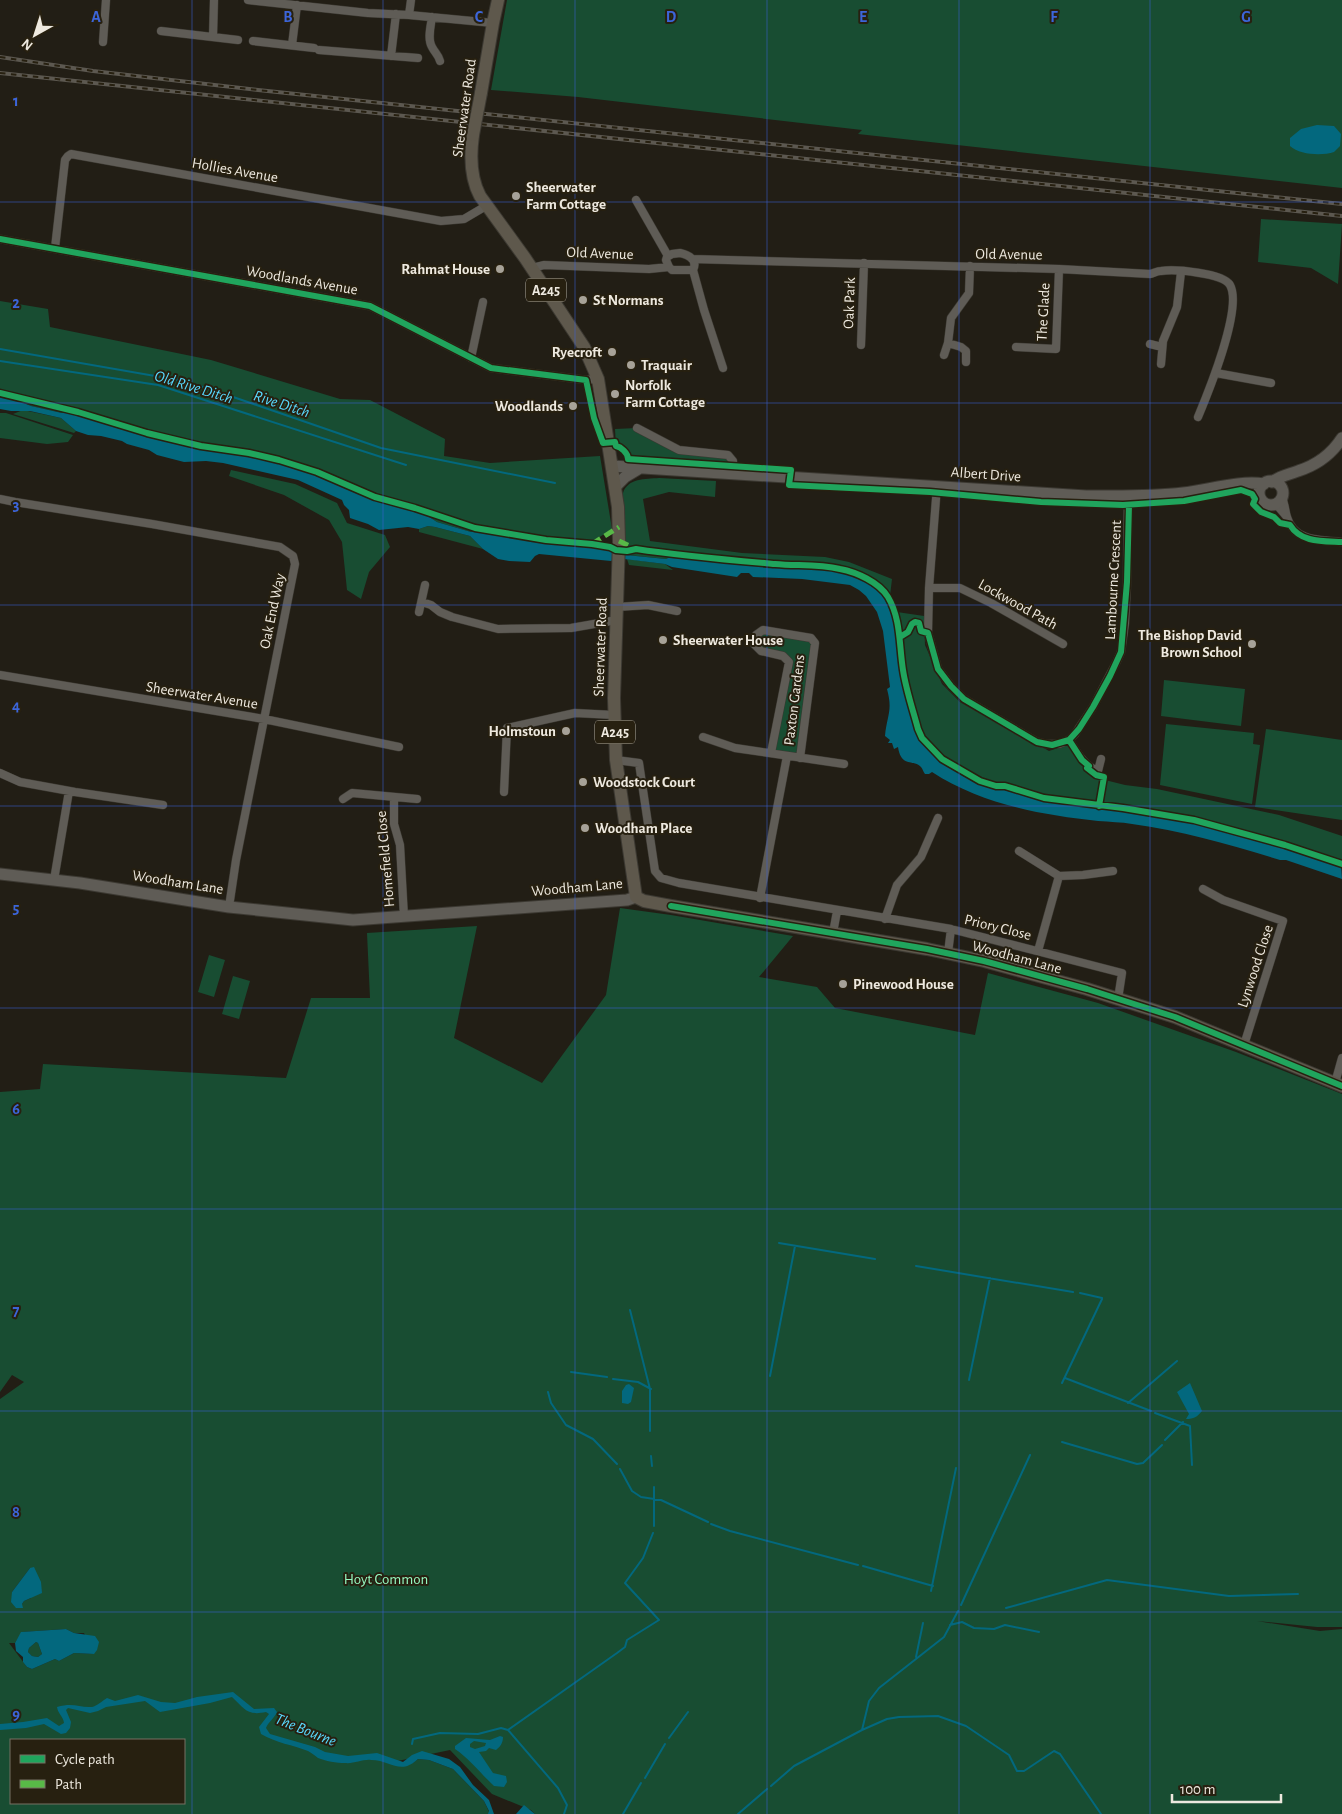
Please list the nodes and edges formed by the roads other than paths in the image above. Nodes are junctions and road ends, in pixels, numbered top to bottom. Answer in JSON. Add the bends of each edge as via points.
{"nodes":[{"id":1,"x":106,"y":0,"type":"edge"},
{"id":2,"x":214,"y":0,"type":"edge"},
{"id":3,"x":248,"y":0,"type":"edge"},
{"id":4,"x":411,"y":0,"type":"edge"},
{"id":5,"x":498,"y":0,"type":"edge"},
{"id":6,"x":281,"y":2,"type":"edge"},
{"id":7,"x":296,"y":5,"type":"junction"},
{"id":8,"x":396,"y":14,"type":"junction"},
{"id":9,"x":409,"y":15,"type":"junction"},
{"id":10,"x":432,"y":17,"type":"junction"},
{"id":11,"x":493,"y":23,"type":"junction"},
{"id":12,"x":104,"y":25,"type":"junction"},
{"id":13,"x":114,"y":26,"type":"dead end"},
{"id":14,"x":161,"y":31,"type":"dead end"},
{"id":15,"x":213,"y":37,"type":"junction"},
{"id":16,"x":238,"y":40,"type":"dead end"},
{"id":17,"x":253,"y":41,"type":"dead end"},
{"id":18,"x":103,"y":42,"type":"dead end"},
{"id":19,"x":292,"y":45,"type":"junction"},
{"id":20,"x":391,"y":56,"type":"junction"},
{"id":21,"x":418,"y":58,"type":"dead end"},
{"id":22,"x":439,"y":61,"type":"dead end"},
{"id":23,"x":636,"y":200,"type":"dead end"},
{"id":24,"x":486,"y":206,"type":"junction"},
{"id":25,"x":0,"y":239,"type":"edge"},
{"id":26,"x":55,"y":248,"type":"junction"},
{"id":27,"x":668,"y":256,"type":"junction"},
{"id":28,"x":692,"y":258,"type":"junction"},
{"id":29,"x":864,"y":263,"type":"junction"},
{"id":30,"x":970,"y":266,"type":"junction"},
{"id":31,"x":532,"y":268,"type":"junction"},
{"id":32,"x":668,"y":268,"type":"junction"},
{"id":33,"x":1059,"y":268,"type":"junction"},
{"id":34,"x":693,"y":270,"type":"junction"},
{"id":35,"x":1181,"y":272,"type":"junction"},
{"id":36,"x":483,"y":302,"type":"dead end"},
{"id":37,"x":948,"y":343,"type":"junction"},
{"id":38,"x":1150,"y":344,"type":"dead end"},
{"id":39,"x":861,"y":345,"type":"dead end"},
{"id":40,"x":1016,"y":347,"type":"dead end"},
{"id":41,"x":1162,"y":347,"type":"junction"},
{"id":42,"x":944,"y":355,"type":"dead end"},
{"id":43,"x":471,"y":358,"type":"junction"},
{"id":44,"x":966,"y":362,"type":"dead end"},
{"id":45,"x":1161,"y":364,"type":"dead end"},
{"id":46,"x":723,"y":368,"type":"dead end"},
{"id":47,"x":1216,"y":373,"type":"junction"},
{"id":48,"x":598,"y":379,"type":"junction"},
{"id":49,"x":1271,"y":383,"type":"dead end"},
{"id":50,"x":1198,"y":417,"type":"dead end"},
{"id":51,"x":637,"y":428,"type":"dead end"},
{"id":52,"x":1342,"y":438,"type":"edge"},
{"id":53,"x":612,"y":466,"type":"junction"},
{"id":54,"x":640,"y":468,"type":"junction"},
{"id":55,"x":734,"y":475,"type":"junction"},
{"id":56,"x":936,"y":486,"type":"junction"},
{"id":57,"x":615,"y":487,"type":"junction"},
{"id":58,"x":1273,"y":491,"type":"junction"},
{"id":59,"x":1128,"y":497,"type":"junction"},
{"id":60,"x":0,"y":498,"type":"edge"},
{"id":61,"x":1342,"y":542,"type":"edge"},
{"id":62,"x":425,"y":585,"type":"dead end"},
{"id":63,"x":929,"y":588,"type":"junction"},
{"id":64,"x":422,"y":602,"type":"junction"},
{"id":65,"x":677,"y":611,"type":"dead end"},
{"id":66,"x":419,"y":612,"type":"dead end"},
{"id":67,"x":617,"y":613,"type":"junction"},
{"id":68,"x":1063,"y":644,"type":"dead end"},
{"id":69,"x":0,"y":675,"type":"edge"},
{"id":70,"x":614,"y":715,"type":"junction"},
{"id":71,"x":264,"y":719,"type":"junction"},
{"id":72,"x":703,"y":737,"type":"dead end"},
{"id":73,"x":1069,"y":740,"type":"junction"},
{"id":74,"x":399,"y":746,"type":"dead end"},
{"id":75,"x":771,"y":753,"type":"junction"},
{"id":76,"x":787,"y":756,"type":"junction"},
{"id":77,"x":800,"y":758,"type":"junction"},
{"id":78,"x":1101,"y":759,"type":"dead end"},
{"id":79,"x":616,"y":760,"type":"junction"},
{"id":80,"x":844,"y":764,"type":"dead end"},
{"id":81,"x":0,"y":773,"type":"edge"},
{"id":82,"x":69,"y":791,"type":"junction"},
{"id":83,"x":504,"y":792,"type":"dead end"},
{"id":84,"x":343,"y":798,"type":"dead end"},
{"id":85,"x":394,"y":798,"type":"junction"},
{"id":86,"x":416,"y":800,"type":"dead end"},
{"id":87,"x":163,"y":805,"type":"dead end"},
{"id":88,"x":938,"y":818,"type":"dead end"},
{"id":89,"x":1019,"y":852,"type":"dead end"},
{"id":90,"x":1113,"y":871,"type":"dead end"},
{"id":91,"x":0,"y":874,"type":"edge"},
{"id":92,"x":1058,"y":876,"type":"junction"},
{"id":93,"x":54,"y":880,"type":"junction"},
{"id":94,"x":1203,"y":890,"type":"dead end"},
{"id":95,"x":636,"y":897,"type":"junction"},
{"id":96,"x":760,"y":898,"type":"junction"},
{"id":97,"x":229,"y":907,"type":"junction"},
{"id":98,"x":837,"y":911,"type":"junction"},
{"id":99,"x":404,"y":917,"type":"junction"},
{"id":100,"x":885,"y":919,"type":"junction"},
{"id":101,"x":951,"y":929,"type":"junction"},
{"id":102,"x":833,"y":933,"type":"junction"},
{"id":103,"x":1038,"y":951,"type":"junction"},
{"id":104,"x":948,"y":953,"type":"junction"},
{"id":105,"x":1118,"y":999,"type":"junction"},
{"id":106,"x":1244,"y":1045,"type":"junction"},
{"id":107,"x":1342,"y":1058,"type":"edge"},
{"id":108,"x":1339,"y":1084,"type":"edge"}],
"edges":[{"from":1,"to":12,"type":"street"},
{"from":2,"to":15,"type":"street"},
{"from":3,"to":6,"type":"street"},
{"from":4,"to":9,"type":"street"},
{"from":5,"to":11,"type":"main road","name":"Sheerwater Road","number":"A245"},
{"from":6,"to":7,"type":"street"},
{"from":7,"to":8,"type":"street"},
{"from":7,"to":19,"type":"street"},
{"from":8,"to":9,"type":"street"},
{"from":8,"to":20,"type":"street"},
{"from":9,"to":10,"type":"street"},
{"from":10,"to":11,"type":"street"},
{"from":10,"to":22,"type":"street","via":[[430,41]]},
{"from":11,"to":24,"type":"main road","name":"Sheerwater Road","number":"A245","bridge":true,"via":[[471,157],[476,188]]},
{"from":12,"to":13,"type":"street"},
{"from":12,"to":18,"type":"street"},
{"from":14,"to":15,"type":"street"},
{"from":15,"to":16,"type":"street"},
{"from":17,"to":19,"type":"street"},
{"from":19,"to":20,"type":"street"},
{"from":20,"to":21,"type":"street"},
{"from":23,"to":27,"type":"street"},
{"from":24,"to":26,"type":"street","name":"Hollies Avenue","via":[[464,219],[442,221],[70,154],[65,160]]},
{"from":24,"to":31,"type":"main road","name":"Sheerwater Road","number":"A245"},
{"from":25,"to":26,"type":"street","name":"Woodlands Avenue"},
{"from":26,"to":43,"type":"street","name":"Woodlands Avenue","via":[[370,306]]},
{"from":27,"to":28,"type":"street","name":"Old Avenue","via":[[680,254]]},
{"from":27,"to":32,"type":"street"},
{"from":28,"to":29,"type":"street","name":"Old Avenue"},
{"from":28,"to":34,"type":"street"},
{"from":29,"to":30,"type":"street","name":"Old Avenue"},
{"from":29,"to":39,"type":"street","name":"Oak Park"},
{"from":30,"to":33,"type":"street","name":"Old Avenue"},
{"from":30,"to":37,"type":"street","via":[[969,293],[951,318]]},
{"from":31,"to":32,"type":"street","name":"Old Avenue","via":[[544,265]]},
{"from":31,"to":48,"type":"main road","name":"Sheerwater Road","number":"A245","via":[[584,347]]},
{"from":32,"to":34,"type":"street","name":"Old Avenue"},
{"from":33,"to":35,"type":"street","name":"Old Avenue","via":[[1150,274]]},
{"from":33,"to":40,"type":"street","name":"The Glade","via":[[1056,349]]},
{"from":34,"to":46,"type":"street"},
{"from":35,"to":41,"type":"street","via":[[1177,307]]},
{"from":35,"to":47,"type":"street","name":"Old Avenue","via":[[1220,277],[1231,287],[1230,320]]},
{"from":36,"to":43,"type":"street"},
{"from":37,"to":42,"type":"street"},
{"from":37,"to":44,"type":"street","via":[[966,350]]},
{"from":38,"to":41,"type":"street"},
{"from":41,"to":45,"type":"street"},
{"from":43,"to":48,"type":"street","name":"Woodlands Avenue","via":[[496,369]]},
{"from":47,"to":49,"type":"street"},
{"from":47,"to":50,"type":"street","name":"Old Avenue"},
{"from":48,"to":53,"type":"main road","name":"Sheerwater Road","number":"A245"},
{"from":51,"to":55,"type":"street","via":[[679,450],[728,455]]},
{"from":52,"to":58,"type":"street","via":[[1328,456],[1293,473]]},
{"from":53,"to":54,"type":"street","name":"Albert Drive"},
{"from":53,"to":57,"type":"main road","name":"Sheerwater Road","number":"A245"},
{"from":54,"to":55,"type":"street","name":"Albert Drive"},
{"from":54,"to":57,"type":"street"},
{"from":55,"to":56,"type":"street","name":"Albert Drive"},
{"from":56,"to":59,"type":"street","name":"Albert Drive"},
{"from":56,"to":63,"type":"street"},
{"from":57,"to":67,"type":"main road","name":"Sheerwater Road","number":"A245","via":[[619,543]]},
{"from":58,"to":59,"type":"street","name":"Albert Drive","via":[[1236,485]]},
{"from":58,"to":61,"type":"street","via":[[1295,532],[1303,537]]},
{"from":59,"to":73,"type":"street","name":"Lambourne Crescent","via":[[1127,582],[1121,652],[1093,707]]},
{"from":60,"to":71,"type":"street","name":"Oak End Way","via":[[280,547],[288,552],[296,564]]},
{"from":62,"to":64,"type":"street"},
{"from":63,"to":68,"type":"street","name":"Lockwood Path","via":[[960,588]]},
{"from":63,"to":73,"type":"street","via":[[928,633],[938,669],[951,686],[964,699],[1037,742],[1052,745]]},
{"from":64,"to":66,"type":"street"},
{"from":64,"to":67,"type":"street","via":[[452,617],[498,628],[571,628]]},
{"from":65,"to":67,"type":"street","via":[[648,604]]},
{"from":67,"to":70,"type":"main road","name":"Sheerwater Road","number":"A245"},
{"from":69,"to":71,"type":"street","name":"Sheerwater Avenue"},
{"from":70,"to":79,"type":"main road","name":"Sheerwater Road","number":"A245"},
{"from":70,"to":83,"type":"street","via":[[575,713],[508,728]]},
{"from":71,"to":74,"type":"street","name":"Sheerwater Avenue"},
{"from":71,"to":97,"type":"street","name":"Oak End Way"},
{"from":72,"to":75,"type":"street","name":"Paxton Gardens","via":[[735,748]]},
{"from":73,"to":78,"type":"street","via":[[1094,770],[1098,771]]},
{"from":75,"to":76,"type":"street","name":"Paxton Gardens"},
{"from":75,"to":77,"type":"street","name":"Paxton Gardens","via":[[789,662],[783,656],[761,651],[754,644],[756,635],[763,630],[811,638],[815,643]]},
{"from":76,"to":77,"type":"street","name":"Paxton Gardens"},
{"from":76,"to":96,"type":"street","name":"Paxton Gardens"},
{"from":77,"to":80,"type":"street","name":"Paxton Gardens"},
{"from":79,"to":95,"type":"main road","name":"Sheerwater Road","number":"A245"},
{"from":79,"to":96,"type":"street","via":[[639,763],[655,871],[661,878]]},
{"from":81,"to":82,"type":"street","via":[[20,782]]},
{"from":82,"to":87,"type":"street"},
{"from":82,"to":93,"type":"street"},
{"from":84,"to":85,"type":"street","name":"Homefield Close","via":[[352,793]]},
{"from":85,"to":86,"type":"street","name":"Homefield Close"},
{"from":85,"to":99,"type":"street","name":"Homefield Close"},
{"from":88,"to":100,"type":"street","via":[[921,857],[897,885]]},
{"from":89,"to":92,"type":"street"},
{"from":90,"to":92,"type":"street"},
{"from":91,"to":93,"type":"street","name":"Woodham Lane"},
{"from":92,"to":103,"type":"street","name":"Priory Close"},
{"from":93,"to":97,"type":"street","name":"Woodham Lane"},
{"from":94,"to":106,"type":"street","name":"Lynwood Close","via":[[1283,921]]},
{"from":95,"to":99,"type":"street","name":"Woodham Lane"},
{"from":95,"to":102,"type":"main road","name":"Woodham Lane","via":[[662,905]]},
{"from":96,"to":98,"type":"street"},
{"from":97,"to":99,"type":"street","name":"Woodham Lane","via":[[353,920]]},
{"from":98,"to":100,"type":"street","name":"Priory Close"},
{"from":98,"to":102,"type":"street"},
{"from":100,"to":101,"type":"street","name":"Priory Close"},
{"from":101,"to":103,"type":"street","name":"Priory Close"},
{"from":101,"to":104,"type":"street"},
{"from":102,"to":104,"type":"main road","name":"Woodham Lane"},
{"from":103,"to":105,"type":"street","name":"Priory Close","via":[[1122,973]]},
{"from":104,"to":105,"type":"main road","name":"Woodham Lane"},
{"from":105,"to":106,"type":"main road","name":"Woodham Lane","via":[[1175,1017]]},
{"from":106,"to":108,"type":"main road","name":"Woodham Lane"},
{"from":107,"to":108,"type":"street"}]}
